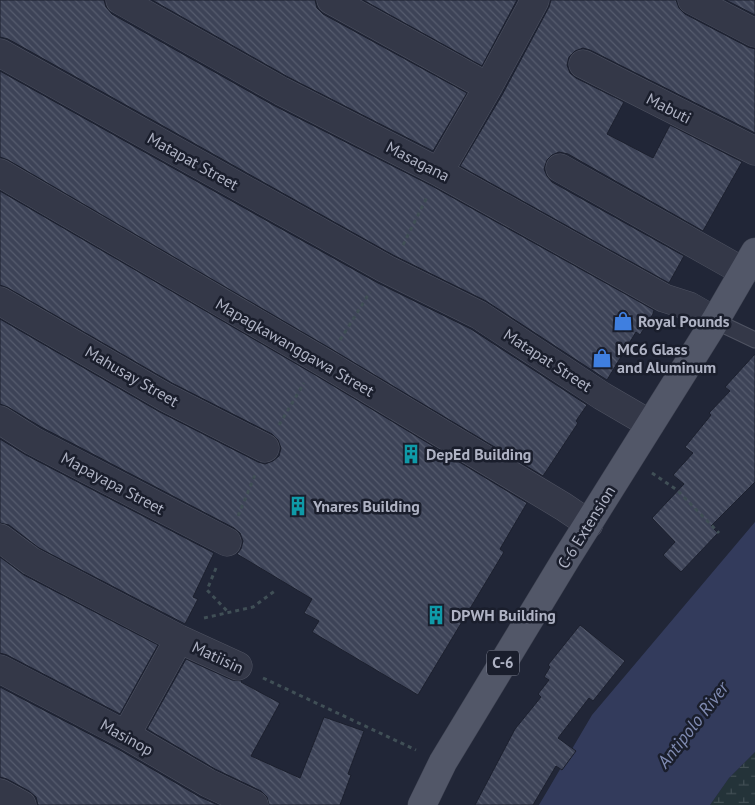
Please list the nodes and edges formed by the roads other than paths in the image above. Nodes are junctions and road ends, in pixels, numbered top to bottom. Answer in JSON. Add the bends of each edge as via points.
{"nodes":[{"id":1,"x":120,"y":0,"type":"edge"},
{"id":2,"x":330,"y":0,"type":"edge"},
{"id":3,"x":535,"y":0,"type":"edge"},
{"id":4,"x":692,"y":0,"type":"edge"},
{"id":5,"x":755,"y":33,"type":"edge"},
{"id":6,"x":0,"y":53,"type":"edge"},
{"id":7,"x":583,"y":64,"type":"dead end"},
{"id":8,"x":488,"y":87,"type":"junction"},
{"id":9,"x":755,"y":151,"type":"edge"},
{"id":10,"x":560,"y":168,"type":"dead end"},
{"id":11,"x":439,"y":172,"type":"junction"},
{"id":12,"x":0,"y":173,"type":"edge"},
{"id":13,"x":749,"y":262,"type":"edge"},
{"id":14,"x":0,"y":301,"type":"edge"},
{"id":15,"x":715,"y":321,"type":"junction"},
{"id":16,"x":755,"y":340,"type":"edge"},
{"id":17,"x":0,"y":420,"type":"edge"},
{"id":18,"x":650,"y":424,"type":"junction"},
{"id":19,"x":265,"y":448,"type":"dead end"},
{"id":20,"x":589,"y":524,"type":"junction"},
{"id":21,"x":0,"y":538,"type":"edge"},
{"id":22,"x":228,"y":542,"type":"dead end"},
{"id":23,"x":179,"y":639,"type":"junction"},
{"id":24,"x":238,"y":666,"type":"road end"},
{"id":25,"x":0,"y":669,"type":"edge"},
{"id":26,"x":126,"y":735,"type":"junction"},
{"id":27,"x":0,"y":794,"type":"edge"},
{"id":28,"x":22,"y":805,"type":"edge"},
{"id":29,"x":254,"y":805,"type":"edge"},
{"id":30,"x":422,"y":805,"type":"edge"}],
"edges":[{"from":1,"to":11,"type":"street","name":"Masagana","via":[[281,91]]},
{"from":2,"to":8,"type":"street"},
{"from":3,"to":8,"type":"street"},
{"from":4,"to":5,"type":"street"},
{"from":6,"to":18,"type":"street","name":"Matapat Street","via":[[388,270],[479,315]]},
{"from":7,"to":9,"type":"street","name":"Mabuti"},
{"from":8,"to":11,"type":"street"},
{"from":10,"to":13,"type":"street"},
{"from":11,"to":15,"type":"street","name":"Masagana","via":[[664,298],[689,306]]},
{"from":12,"to":20,"type":"street","name":"Mapagkawanggawa Street","via":[[325,363]]},
{"from":13,"to":15,"type":"main road","name":"C-6 Extension","number":"C-6"},
{"from":14,"to":19,"type":"street","name":"Mahusay Street","via":[[165,397]]},
{"from":15,"to":16,"type":"lane"},
{"from":15,"to":18,"type":"main road","name":"C-6 Extension","number":"C-6"},
{"from":17,"to":22,"type":"street","name":"Mapayapa Street"},
{"from":18,"to":20,"type":"main road","name":"C-6 Extension","number":"C-6"},
{"from":20,"to":30,"type":"main road","name":"C-6 Extension","number":"C-6","via":[[443,762]]},
{"from":21,"to":23,"type":"street","name":"Matiisin","via":[[31,561]]},
{"from":23,"to":24,"type":"street","name":"Matiisin"},
{"from":23,"to":26,"type":"street"},
{"from":25,"to":26,"type":"street","name":"Masinop"},
{"from":26,"to":29,"type":"street","name":"Masinop","via":[[208,783]]},
{"from":27,"to":28,"type":"street"}]}
